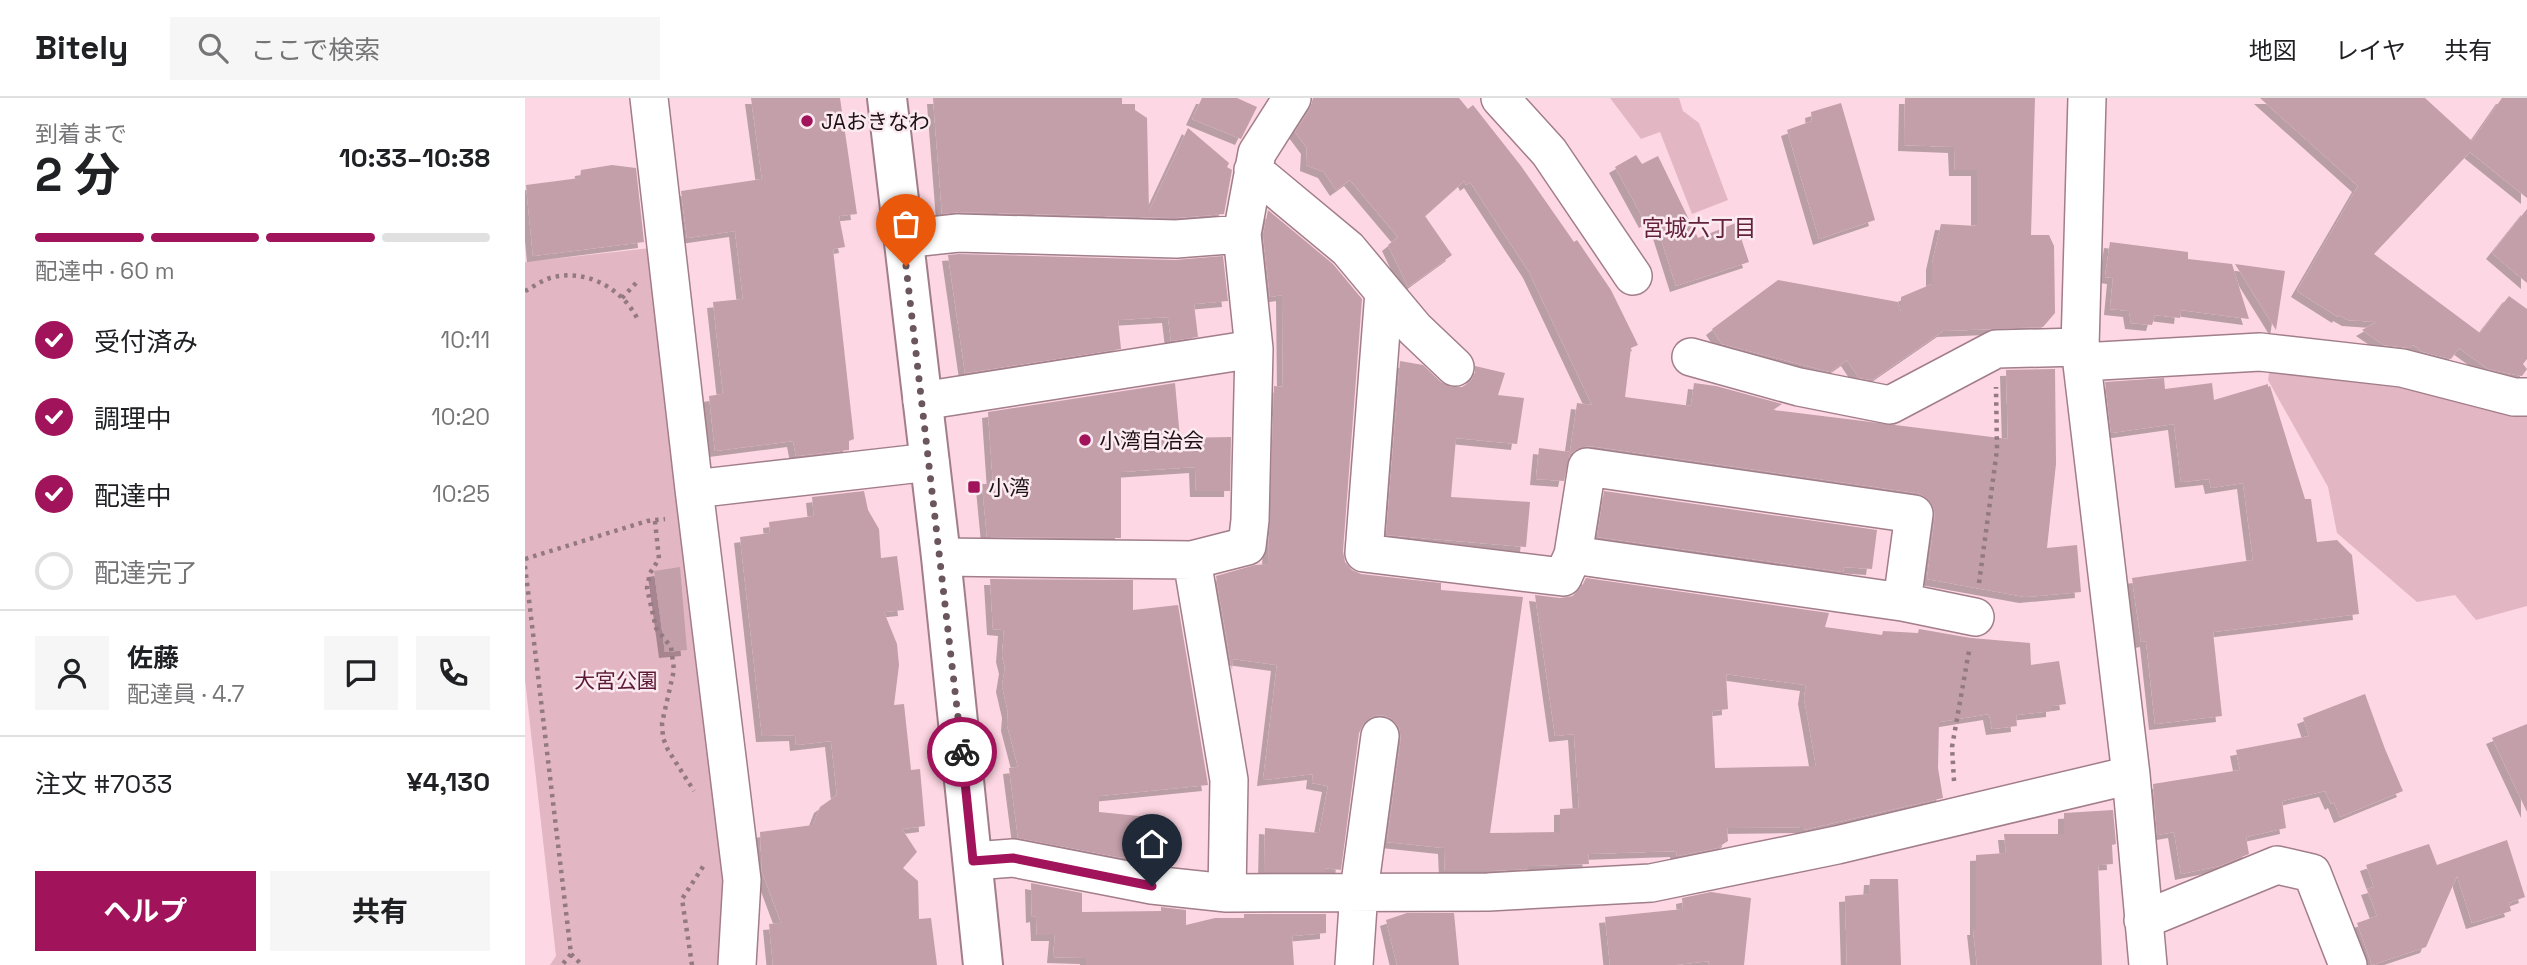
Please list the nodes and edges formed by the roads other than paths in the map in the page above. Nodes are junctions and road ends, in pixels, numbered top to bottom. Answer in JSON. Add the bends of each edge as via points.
{"nodes":[{"id":1,"x":649,"y":98,"type":"edge"},
{"id":2,"x":887,"y":98,"type":"edge"},
{"id":3,"x":1292,"y":98,"type":"edge"},
{"id":4,"x":1500,"y":98,"type":"edge"},
{"id":5,"x":2087,"y":98,"type":"edge"},
{"id":6,"x":1253,"y":170,"type":"junction"},
{"id":7,"x":1242,"y":234,"type":"junction"},
{"id":8,"x":903,"y":239,"type":"junction"},
{"id":9,"x":1633,"y":276,"type":"dead end"},
{"id":10,"x":1384,"y":292,"type":"junction"},
{"id":11,"x":1254,"y":349,"type":"junction"},
{"id":12,"x":2081,"y":355,"type":"junction"},
{"id":13,"x":1691,"y":357,"type":"dead end"},
{"id":14,"x":1455,"y":367,"type":"dead end"},
{"id":15,"x":2527,"y":397,"type":"edge"},
{"id":16,"x":922,"y":401,"type":"junction"},
{"id":17,"x":930,"y":462,"type":"junction"},
{"id":18,"x":695,"y":502,"type":"junction"},
{"id":19,"x":1573,"y":555,"type":"junction"},
{"id":20,"x":941,"y":557,"type":"junction"},
{"id":21,"x":1192,"y":560,"type":"junction"},
{"id":22,"x":1902,"y":602,"type":"junction"},
{"id":23,"x":1975,"y":617,"type":"dead end"},
{"id":24,"x":1380,"y":736,"type":"dead end"},
{"id":25,"x":2131,"y":775,"type":"junction"},
{"id":26,"x":973,"y":861,"type":"junction"},
{"id":27,"x":1359,"y":891,"type":"junction"},
{"id":28,"x":1227,"y":892,"type":"junction"},
{"id":29,"x":2143,"y":920,"type":"junction"},
{"id":30,"x":737,"y":965,"type":"edge"},
{"id":31,"x":983,"y":965,"type":"edge"},
{"id":32,"x":1355,"y":965,"type":"edge"},
{"id":33,"x":2148,"y":965,"type":"edge"},
{"id":34,"x":2348,"y":965,"type":"edge"}],
"edges":[{"from":1,"to":18,"type":"street"},
{"from":2,"to":8,"type":"main road"},
{"from":3,"to":6,"type":"street","via":[[1257,153]]},
{"from":4,"to":9,"type":"street","via":[[1549,152]]},
{"from":5,"to":12,"type":"street"},
{"from":6,"to":7,"type":"street"},
{"from":6,"to":10,"type":"street","via":[[1348,249]]},
{"from":7,"to":8,"type":"street","via":[[1176,239],[958,233]]},
{"from":7,"to":11,"type":"street"},
{"from":8,"to":16,"type":"main road"},
{"from":10,"to":14,"type":"street"},
{"from":10,"to":19,"type":"street","via":[[1364,553],[1563,577]]},
{"from":11,"to":16,"type":"street"},
{"from":11,"to":21,"type":"street","via":[[1247,546]]},
{"from":12,"to":13,"type":"street","via":[[1996,349],[1890,405],[1799,387]]},
{"from":12,"to":15,"type":"street","via":[[2260,352],[2402,368]]},
{"from":12,"to":25,"type":"street"},
{"from":16,"to":17,"type":"main road"},
{"from":17,"to":18,"type":"street"},
{"from":17,"to":20,"type":"main road"},
{"from":18,"to":30,"type":"street","via":[[742,880]]},
{"from":19,"to":22,"type":"street"},
{"from":19,"to":22,"type":"street","via":[[1587,467],[1914,514]]},
{"from":20,"to":21,"type":"street"},
{"from":20,"to":26,"type":"main road"},
{"from":21,"to":28,"type":"street","via":[[1229,780]]},
{"from":22,"to":23,"type":"street"},
{"from":24,"to":27,"type":"street"},
{"from":25,"to":27,"type":"street","via":[[1837,845],[1651,883],[1488,892]]},
{"from":25,"to":29,"type":"street"},
{"from":26,"to":28,"type":"street","via":[[1013,858],[1152,886]]},
{"from":26,"to":31,"type":"main road"},
{"from":27,"to":28,"type":"street"},
{"from":27,"to":32,"type":"street"},
{"from":29,"to":33,"type":"street"},
{"from":29,"to":34,"type":"street","via":[[2277,865],[2312,873]]}]}
